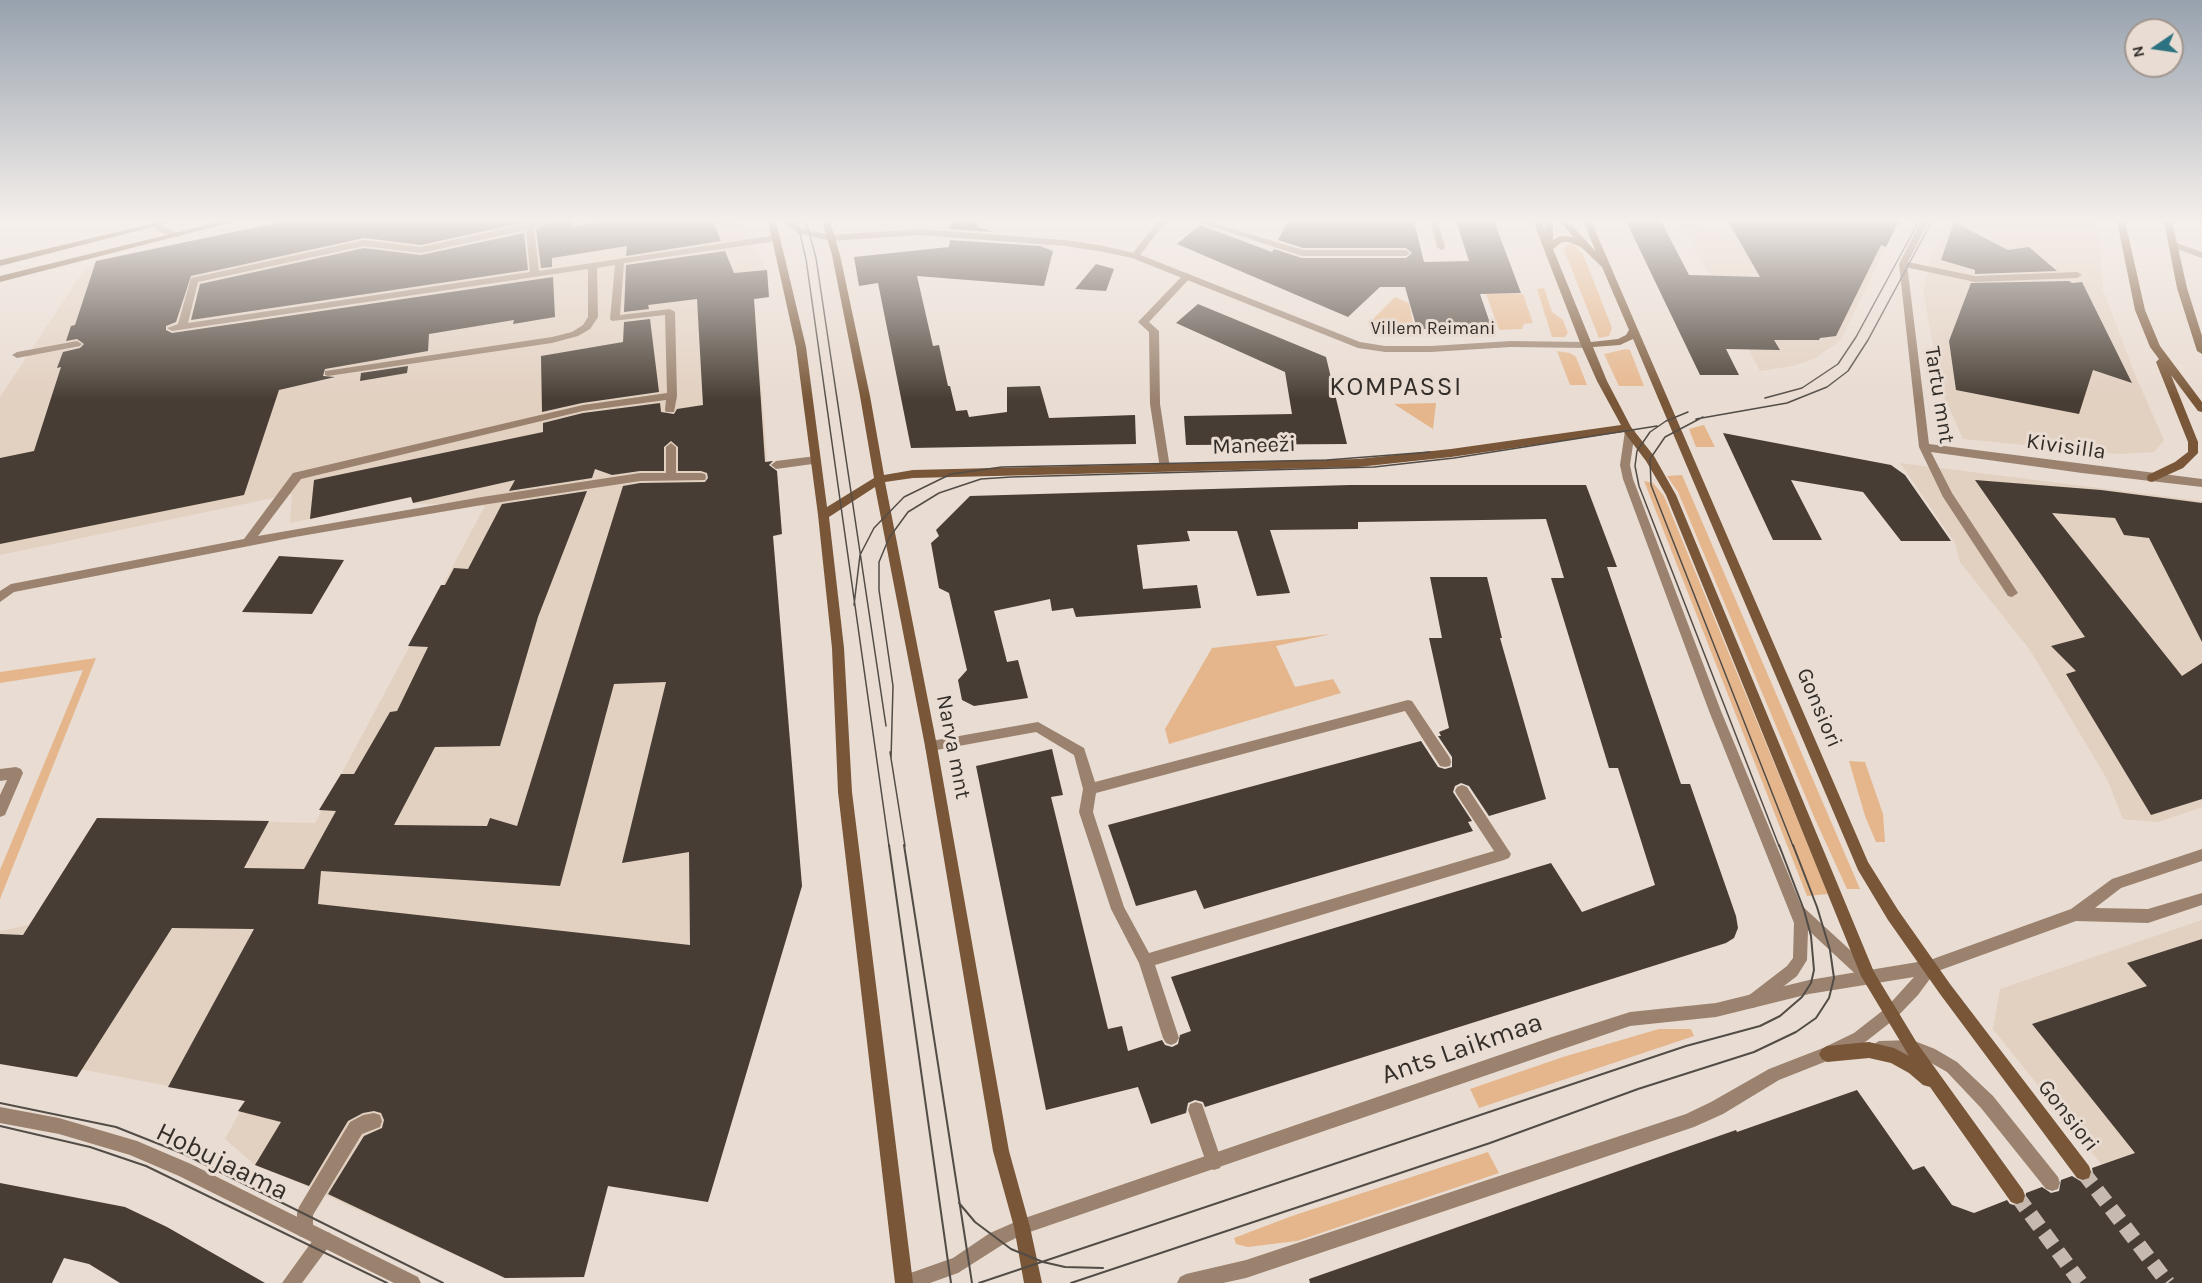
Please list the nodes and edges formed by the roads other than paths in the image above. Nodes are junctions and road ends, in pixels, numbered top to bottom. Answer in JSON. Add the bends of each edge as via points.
{"nodes":[{"id":1,"x":194,"y":281,"type":"edge"},
{"id":2,"x":488,"y":281,"type":"edge"},
{"id":3,"x":592,"y":281,"type":"edge"},
{"id":4,"x":618,"y":281,"type":"edge"},
{"id":5,"x":786,"y":281,"type":"edge"},
{"id":6,"x":840,"y":281,"type":"edge"},
{"id":7,"x":1182,"y":281,"type":"edge"},
{"id":8,"x":1199,"y":281,"type":"edge"},
{"id":9,"x":1562,"y":281,"type":"edge"},
{"id":10,"x":1614,"y":281,"type":"edge"},
{"id":11,"x":1905,"y":281,"type":"edge"},
{"id":12,"x":2134,"y":281,"type":"edge"},
{"id":13,"x":2181,"y":281,"type":"edge"},
{"id":14,"x":1634,"y":329,"type":"junction"},
{"id":15,"x":77,"y":344,"type":"dead end"},
{"id":16,"x":1586,"y":345,"type":"junction"},
{"id":17,"x":2155,"y":347,"type":"junction"},
{"id":18,"x":2202,"y":351,"type":"edge"},
{"id":19,"x":17,"y":355,"type":"dead end"},
{"id":20,"x":328,"y":373,"type":"dead end"},
{"id":21,"x":672,"y":396,"type":"junction"},
{"id":22,"x":2202,"y":409,"type":"edge"},
{"id":23,"x":670,"y":410,"type":"dead end"},
{"id":24,"x":1628,"y":429,"type":"junction"},
{"id":25,"x":671,"y":447,"type":"dead end"},
{"id":26,"x":1924,"y":447,"type":"junction"},
{"id":27,"x":816,"y":460,"type":"junction"},
{"id":28,"x":776,"y":465,"type":"dead end"},
{"id":29,"x":1165,"y":468,"type":"junction"},
{"id":30,"x":670,"y":477,"type":"junction"},
{"id":31,"x":701,"y":477,"type":"dead end"},
{"id":32,"x":2152,"y":478,"type":"junction"},
{"id":33,"x":880,"y":479,"type":"junction"},
{"id":34,"x":2202,"y":483,"type":"edge"},
{"id":35,"x":824,"y":515,"type":"junction"},
{"id":36,"x":248,"y":542,"type":"junction"},
{"id":37,"x":4,"y":588,"type":"edge"},
{"id":38,"x":2012,"y":593,"type":"dead end"},
{"id":39,"x":0,"y":598,"type":"edge"},
{"id":40,"x":931,"y":746,"type":"junction"},
{"id":41,"x":1445,"y":762,"type":"dead end"},
{"id":42,"x":0,"y":775,"type":"edge"},
{"id":43,"x":1090,"y":789,"type":"junction"},
{"id":44,"x":1462,"y":791,"type":"dead end"},
{"id":45,"x":0,"y":811,"type":"edge"},
{"id":46,"x":2202,"y":855,"type":"edge"},
{"id":47,"x":2202,"y":899,"type":"edge"},
{"id":48,"x":1794,"y":907,"type":"junction"},
{"id":49,"x":2076,"y":914,"type":"junction"},
{"id":50,"x":1146,"y":962,"type":"junction"},
{"id":51,"x":1930,"y":967,"type":"junction"},
{"id":52,"x":1868,"y":976,"type":"junction"},
{"id":53,"x":1752,"y":1002,"type":"junction"},
{"id":54,"x":1891,"y":1013,"type":"junction"},
{"id":55,"x":1171,"y":1038,"type":"dead end"},
{"id":56,"x":1912,"y":1048,"type":"junction"},
{"id":57,"x":1869,"y":1050,"type":"junction"},
{"id":58,"x":1827,"y":1054,"type":"junction"},
{"id":59,"x":1942,"y":1092,"type":"junction"},
{"id":60,"x":1196,"y":1110,"type":"dead end"},
{"id":61,"x":0,"y":1115,"type":"edge"},
{"id":62,"x":374,"y":1121,"type":"dead end"},
{"id":63,"x":1214,"y":1162,"type":"junction"},
{"id":64,"x":2083,"y":1172,"type":"tunnel mouth"},
{"id":65,"x":2052,"y":1183,"type":"dead end"},
{"id":66,"x":2017,"y":1196,"type":"tunnel mouth"},
{"id":67,"x":1022,"y":1227,"type":"junction"},
{"id":68,"x":304,"y":1230,"type":"junction"},
{"id":69,"x":324,"y":1239,"type":"junction"},
{"id":70,"x":291,"y":1283,"type":"edge"},
{"id":71,"x":412,"y":1283,"type":"edge"},
{"id":72,"x":905,"y":1283,"type":"edge"},
{"id":73,"x":1033,"y":1283,"type":"edge"},
{"id":74,"x":1186,"y":1283,"type":"edge"}],
"edges":[{"from":1,"to":2,"type":"street","via":[[177,327]]},
{"from":3,"to":20,"type":"street","via":[[593,318],[575,334]]},
{"from":4,"to":21,"type":"street","via":[[615,319],[670,312]]},
{"from":5,"to":27,"type":"main road","via":[[801,347]]},
{"from":6,"to":33,"type":"main road","name":"Narva mnt"},
{"from":7,"to":29,"type":"street","via":[[1143,322],[1154,331],[1155,404]]},
{"from":8,"to":16,"type":"street","name":"Villem Reimani","via":[[1358,345],[1385,349]]},
{"from":9,"to":16,"type":"main road"},
{"from":10,"to":14,"type":"main road","name":"Gonsiori"},
{"from":11,"to":26,"type":"street","name":"Tartu mnt"},
{"from":12,"to":17,"type":"main road"},
{"from":13,"to":18,"type":"main road"},
{"from":14,"to":16,"type":"main road","via":[[1630,337],[1620,342]]},
{"from":14,"to":51,"type":"main road","name":"Gonsiori","via":[[1863,866]]},
{"from":15,"to":19,"type":"street"},
{"from":16,"to":24,"type":"main road"},
{"from":17,"to":22,"type":"main road"},
{"from":17,"to":32,"type":"main road","via":[[2193,442],[2193,453]]},
{"from":21,"to":23,"type":"street"},
{"from":21,"to":36,"type":"street","via":[[583,408],[297,476]]},
{"from":24,"to":29,"type":"main road","name":"Maneeži","via":[[1358,463]]},
{"from":24,"to":48,"type":"street","via":[[1628,479]]},
{"from":24,"to":52,"type":"main road","via":[[1671,495]]},
{"from":25,"to":30,"type":"street"},
{"from":26,"to":32,"type":"street","name":"Kivisilla"},
{"from":26,"to":38,"type":"street","name":"Tartu mnt","via":[[1947,494]]},
{"from":27,"to":28,"type":"street"},
{"from":27,"to":35,"type":"main road"},
{"from":29,"to":33,"type":"main road","name":"Maneeži","via":[[913,474]]},
{"from":30,"to":31,"type":"street"},
{"from":30,"to":36,"type":"street","via":[[640,477],[493,499]]},
{"from":32,"to":34,"type":"street","name":"Kivisilla"},
{"from":33,"to":35,"type":"main road"},
{"from":33,"to":40,"type":"main road","name":"Narva mnt"},
{"from":35,"to":72,"type":"main road","via":[[838,648],[845,792]]},
{"from":36,"to":37,"type":"street"},
{"from":37,"to":39,"type":"street"},
{"from":40,"to":43,"type":"street","via":[[1038,727],[1079,752]]},
{"from":40,"to":67,"type":"main road","name":"Narva mnt","via":[[1001,1151]]},
{"from":41,"to":43,"type":"street","via":[[1408,705]]},
{"from":42,"to":45,"type":"street","via":[[16,772]]},
{"from":43,"to":50,"type":"street","via":[[1086,812],[1118,909]]},
{"from":44,"to":50,"type":"street","via":[[1504,854]]},
{"from":46,"to":49,"type":"street","name":"Ants Laikmaa","via":[[2117,883]]},
{"from":47,"to":49,"type":"street","name":"Ants Laikmaa","via":[[2148,916]]},
{"from":48,"to":52,"type":"street"},
{"from":48,"to":53,"type":"street","via":[[1801,923],[1800,960]]},
{"from":49,"to":51,"type":"street","name":"Ants Laikmaa"},
{"from":50,"to":55,"type":"street"},
{"from":51,"to":52,"type":"street","name":"Ants Laikmaa"},
{"from":51,"to":54,"type":"street"},
{"from":51,"to":64,"type":"main road","name":"Gonsiori"},
{"from":52,"to":53,"type":"street","name":"Ants Laikmaa"},
{"from":52,"to":54,"type":"main road"},
{"from":53,"to":63,"type":"street","name":"Ants Laikmaa","via":[[1630,1019]]},
{"from":54,"to":56,"type":"main road"},
{"from":54,"to":58,"type":"street","via":[[1859,1038]]},
{"from":56,"to":57,"type":"street"},
{"from":56,"to":59,"type":"main road"},
{"from":56,"to":65,"type":"street","via":[[1952,1067],[1987,1102]]},
{"from":57,"to":58,"type":"main road"},
{"from":57,"to":59,"type":"main road","via":[[1894,1056]]},
{"from":58,"to":74,"type":"street","via":[[1762,1079],[1717,1108],[1688,1121],[1246,1269]]},
{"from":59,"to":66,"type":"main road"},
{"from":60,"to":63,"type":"street"},
{"from":61,"to":68,"type":"street","name":"Hobujaama","via":[[58,1126],[131,1147]]},
{"from":62,"to":68,"type":"street","via":[[356,1128],[305,1213]]},
{"from":63,"to":67,"type":"street","name":"Ants Laikmaa"},
{"from":67,"to":72,"type":"street","name":"Ants Laikmaa","via":[[958,1265]]},
{"from":67,"to":73,"type":"main road","name":"Narva mnt"},
{"from":68,"to":69,"type":"street","name":"Hobujaama"},
{"from":69,"to":70,"type":"street"},
{"from":69,"to":71,"type":"street","name":"Hobujaama"}]}
